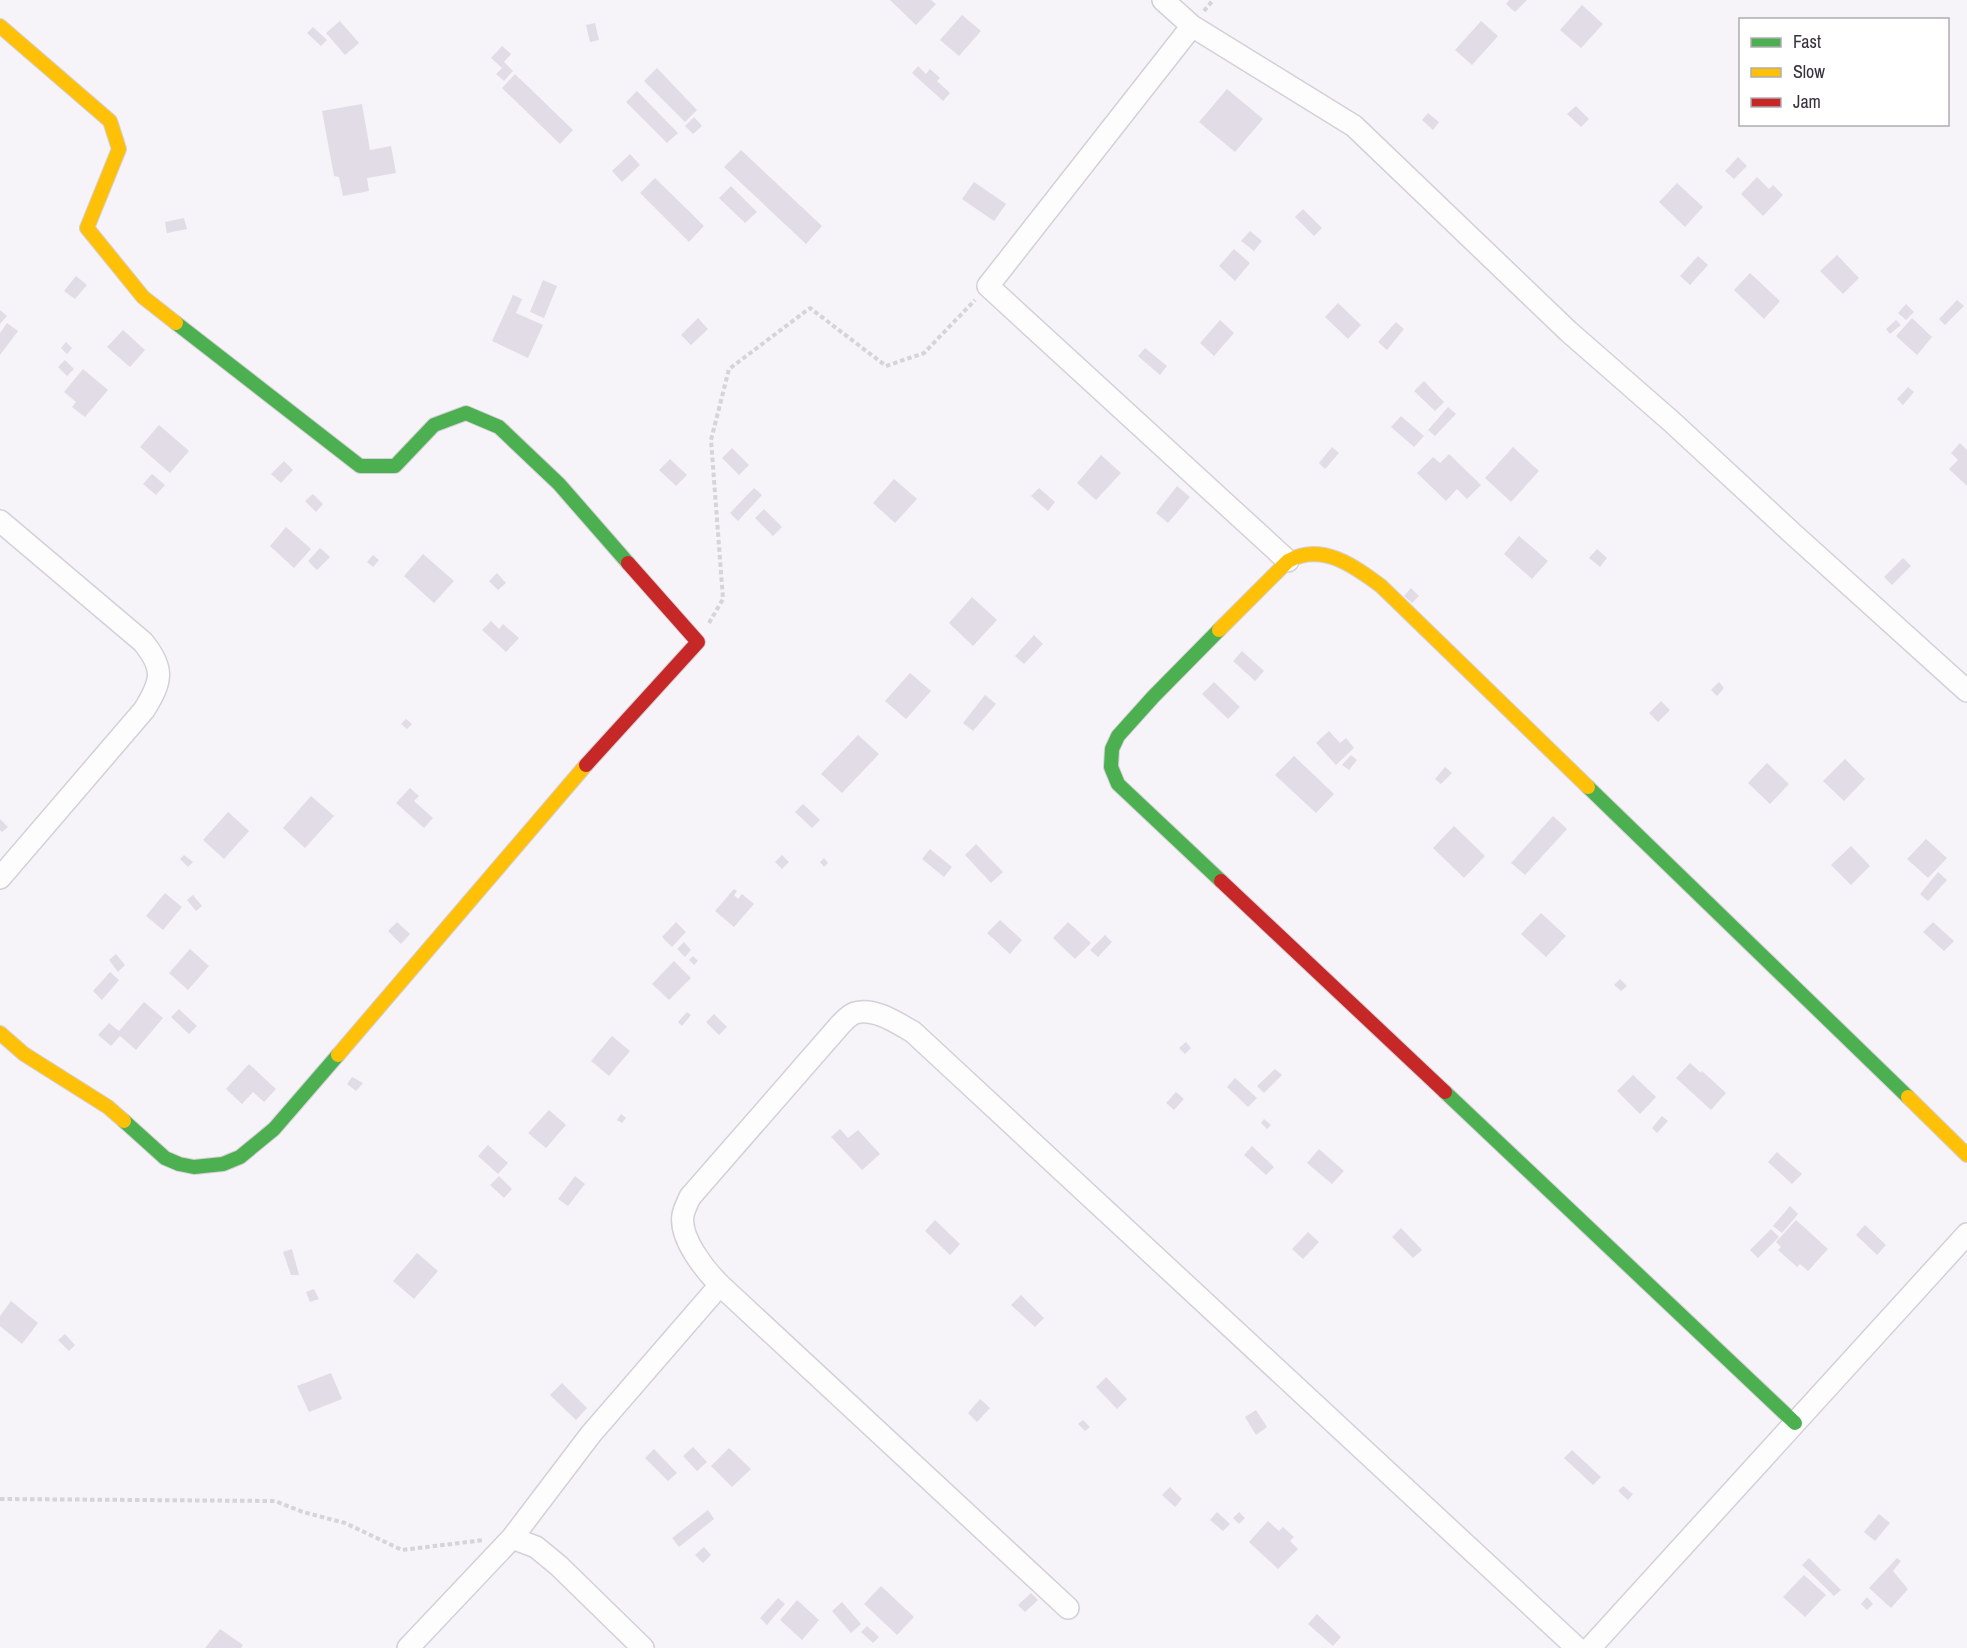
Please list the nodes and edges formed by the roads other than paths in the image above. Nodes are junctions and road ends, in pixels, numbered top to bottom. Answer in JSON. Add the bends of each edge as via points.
{"nodes":[{"id":1,"x":1163,"y":0,"type":"edge"},
{"id":2,"x":0,"y":26,"type":"edge"},
{"id":3,"x":1192,"y":26,"type":"junction"},
{"id":4,"x":0,"y":521,"type":"edge"},
{"id":5,"x":1288,"y":561,"type":"junction"},
{"id":6,"x":1967,"y":691,"type":"edge"},
{"id":7,"x":0,"y":878,"type":"edge"},
{"id":8,"x":0,"y":1034,"type":"edge"},
{"id":9,"x":1967,"y":1155,"type":"edge"},
{"id":10,"x":1967,"y":1234,"type":"edge"},
{"id":11,"x":720,"y":1285,"type":"junction"},
{"id":12,"x":1795,"y":1423,"type":"junction"},
{"id":13,"x":512,"y":1538,"type":"junction"},
{"id":14,"x":1068,"y":1608,"type":"dead end"},
{"id":15,"x":408,"y":1648,"type":"edge"},
{"id":16,"x":643,"y":1648,"type":"edge"},
{"id":17,"x":1577,"y":1648,"type":"edge"},
{"id":18,"x":1590,"y":1648,"type":"edge"}],
"edges":[{"from":1,"to":3,"type":"street"},
{"from":2,"to":8,"type":"street","via":[[110,121],[119,149],[87,228],[143,297],[360,466],[395,466],[434,425],[466,413],[499,427],[559,484],[699,642],[613,733],[274,1129],[240,1157],[223,1164],[194,1167],[165,1158],[108,1107],[24,1054]]},
{"from":3,"to":5,"type":"street","via":[[988,286]]},
{"from":3,"to":6,"type":"street","via":[[1354,126],[1568,331]]},
{"from":4,"to":7,"type":"street","via":[[143,642],[155,657],[159,674],[155,692],[144,710]]},
{"from":5,"to":9,"type":"street","via":[[1301,554],[1320,553],[1353,565],[1381,586]]},
{"from":5,"to":12,"type":"street","via":[[1118,736],[1112,748],[1112,766],[1118,784]]},
{"from":10,"to":12,"type":"street"},
{"from":11,"to":13,"type":"street","via":[[591,1434]]},
{"from":11,"to":14,"type":"street"},
{"from":11,"to":17,"type":"street","via":[[694,1253],[684,1231],[683,1216],[690,1197],[840,1025],[853,1014],[868,1011],[890,1019],[922,1040]]},
{"from":12,"to":18,"type":"street"},
{"from":13,"to":15,"type":"street"},
{"from":13,"to":16,"type":"street","via":[[536,1547],[559,1566]]}]}
